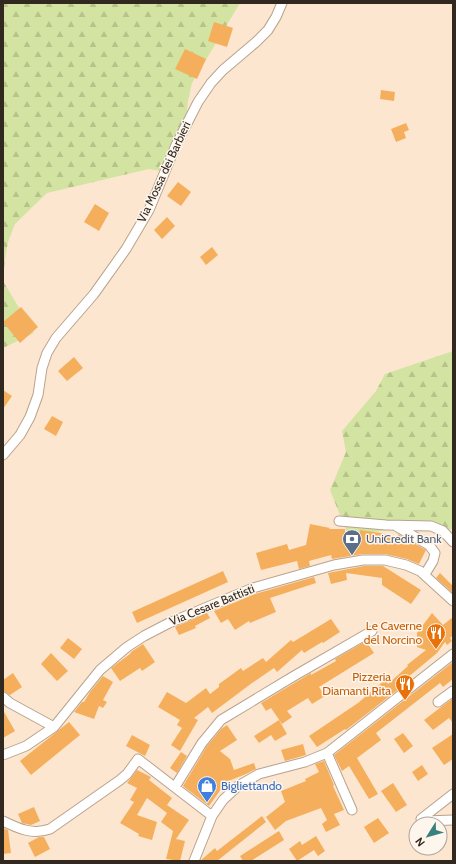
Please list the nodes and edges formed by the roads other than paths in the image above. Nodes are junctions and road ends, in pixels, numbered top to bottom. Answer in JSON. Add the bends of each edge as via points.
{"nodes":[{"id":1,"x":282,"y":3,"type":"edge"},
{"id":2,"x":3,"y":455,"type":"edge"},
{"id":3,"x":339,"y":520,"type":"dead end"},
{"id":4,"x":394,"y":525,"type":"junction"},
{"id":5,"x":453,"y":542,"type":"edge"},
{"id":6,"x":425,"y":574,"type":"junction"},
{"id":7,"x":453,"y":601,"type":"edge"},
{"id":8,"x":372,"y":631,"type":"dead end"},
{"id":9,"x":453,"y":654,"type":"edge"},
{"id":10,"x":453,"y":691,"type":"edge"},
{"id":11,"x":3,"y":697,"type":"edge"},
{"id":12,"x":438,"y":702,"type":"dead end"},
{"id":13,"x":54,"y":727,"type":"junction"},
{"id":14,"x":327,"y":753,"type":"junction"},
{"id":15,"x":3,"y":755,"type":"edge"},
{"id":16,"x":175,"y":787,"type":"junction"},
{"id":17,"x":453,"y":794,"type":"edge"},
{"id":18,"x":352,"y":810,"type":"dead end"},
{"id":19,"x":212,"y":816,"type":"junction"},
{"id":20,"x":453,"y":820,"type":"edge"},
{"id":21,"x":3,"y":822,"type":"edge"},
{"id":22,"x":194,"y":861,"type":"edge"}],
"edges":[{"from":1,"to":2,"type":"street","name":"Via Mossa dei Barbieri","via":[[268,30],[223,70],[198,102],[176,145],[149,210],[126,249],[47,353],[38,395],[30,417],[20,435]]},
{"from":3,"to":4,"type":"street"},
{"from":4,"to":5,"type":"street","via":[[434,527],[443,531]]},
{"from":4,"to":6,"type":"street","via":[[429,545],[435,553]]},
{"from":6,"to":7,"type":"street","name":"Via Cesare Battisti"},
{"from":6,"to":13,"type":"street","name":"Via Cesare Battisti","via":[[398,562],[363,560],[334,565],[237,594],[150,632],[127,648],[100,670]]},
{"from":8,"to":16,"type":"street","via":[[221,720],[202,743]]},
{"from":9,"to":14,"type":"street"},
{"from":10,"to":12,"type":"street"},
{"from":11,"to":13,"type":"street"},
{"from":13,"to":15,"type":"street","name":"Via Cesare Battisti","via":[[26,746]]},
{"from":14,"to":18,"type":"street"},
{"from":14,"to":19,"type":"street","via":[[305,762],[259,774],[246,781],[227,796]]},
{"from":16,"to":19,"type":"street"},
{"from":16,"to":21,"type":"street","via":[[138,759],[120,780],[50,829],[29,832]]},
{"from":17,"to":20,"type":"street","via":[[421,819]]},
{"from":19,"to":22,"type":"street"}]}
